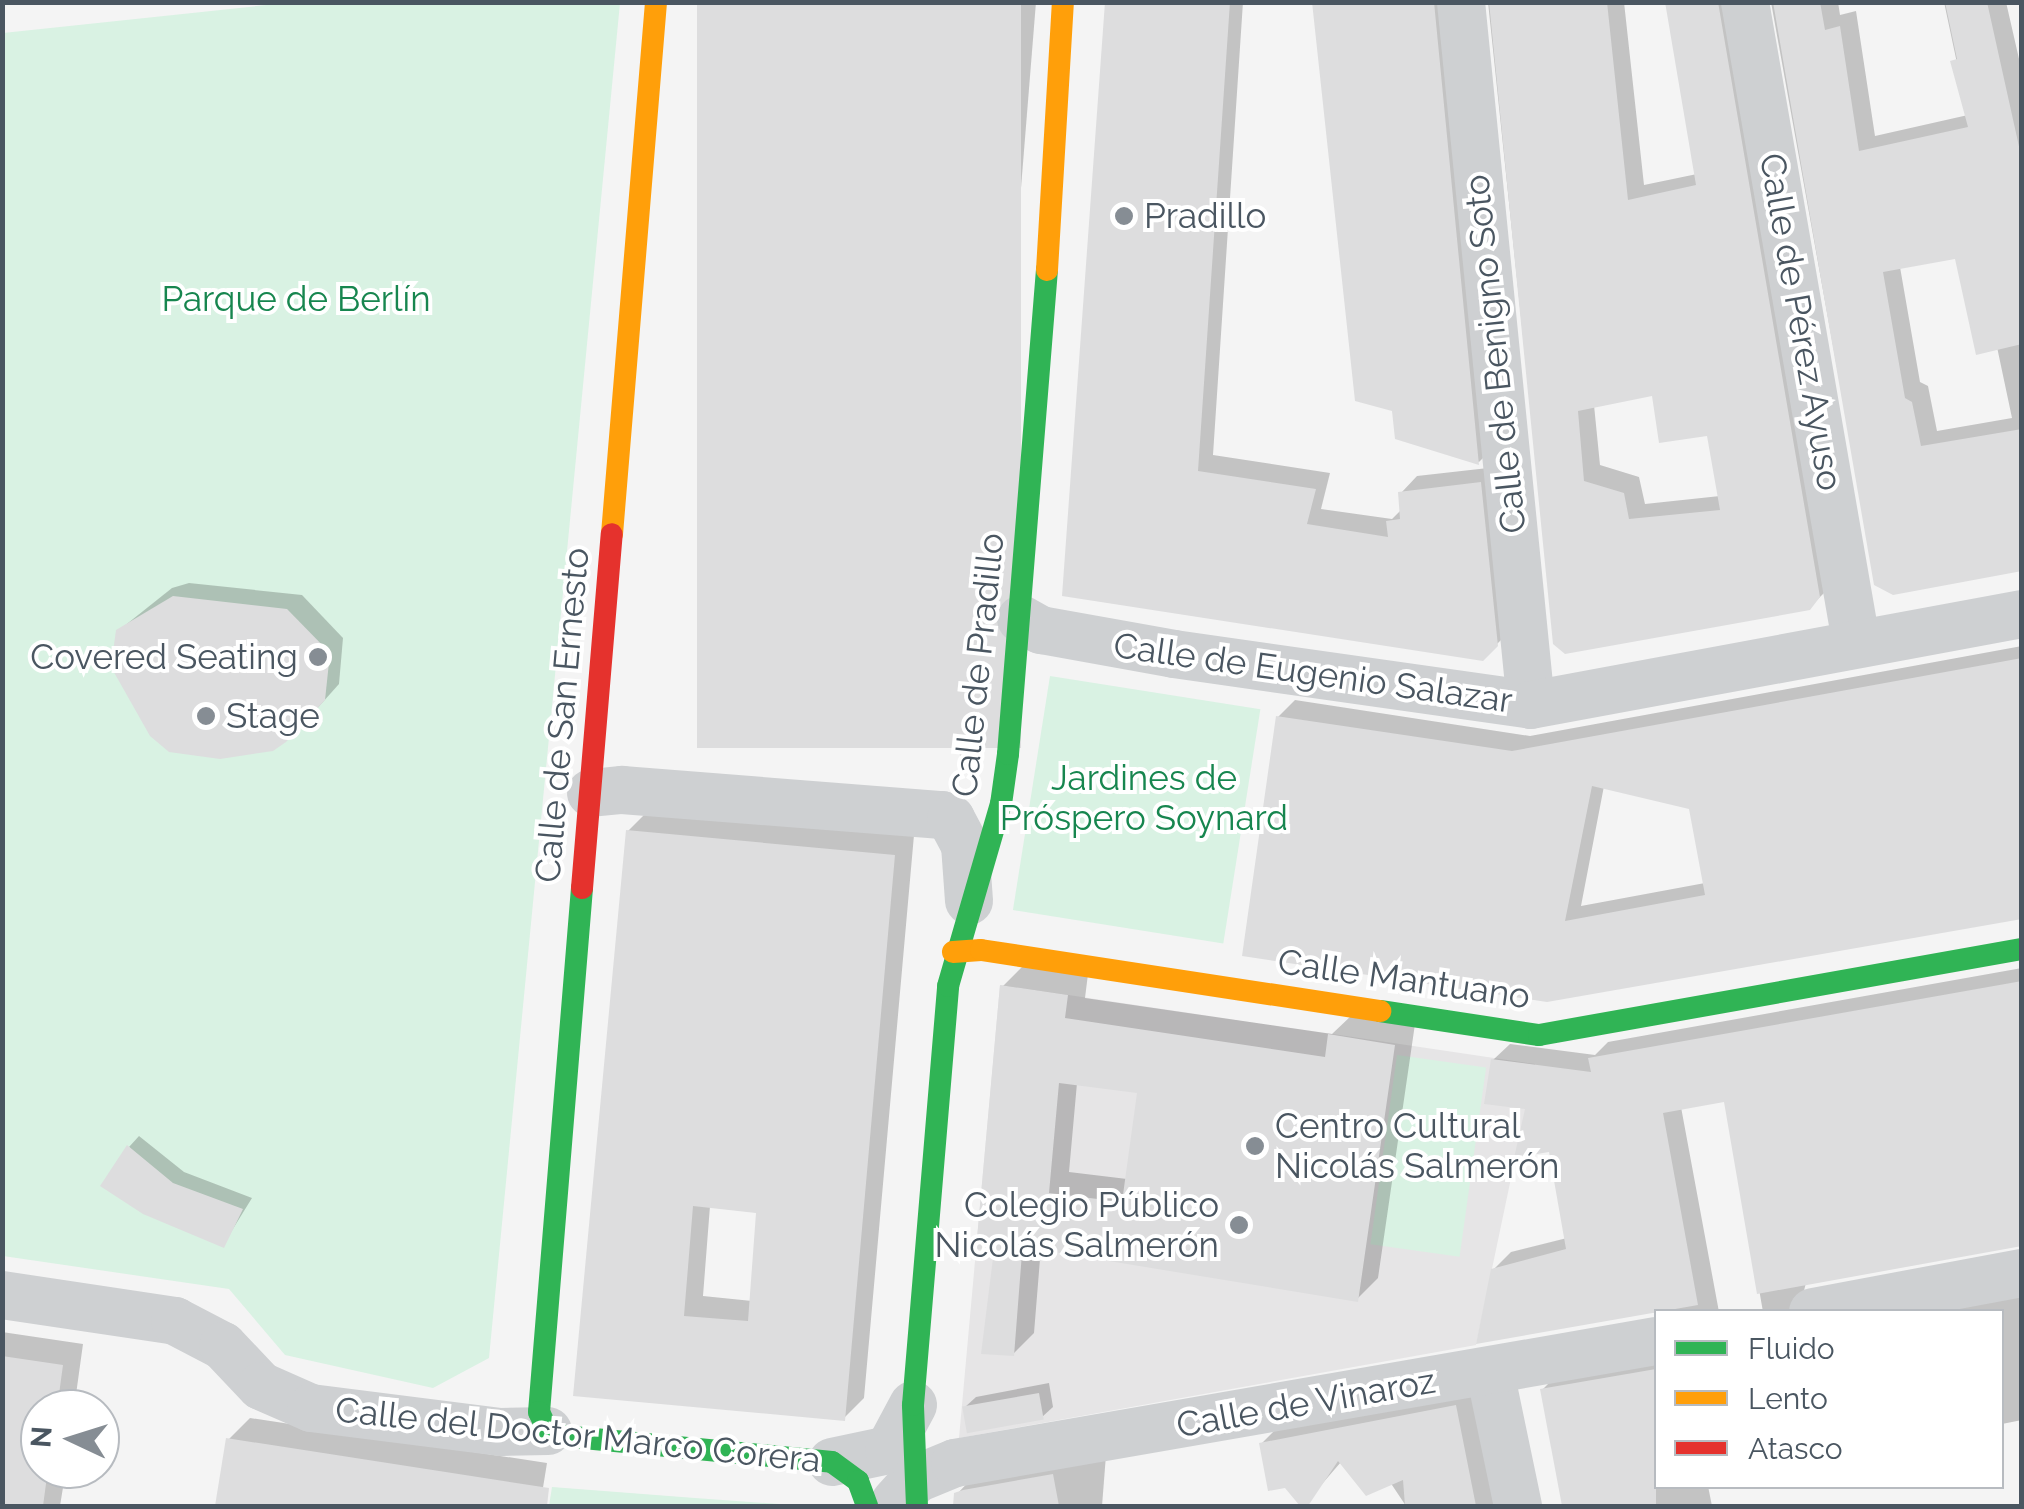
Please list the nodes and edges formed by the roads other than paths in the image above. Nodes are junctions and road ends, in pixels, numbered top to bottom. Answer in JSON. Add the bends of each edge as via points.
{"nodes":[{"id":1,"x":656,"y":2,"type":"edge"},
{"id":2,"x":1063,"y":2,"type":"edge"},
{"id":3,"x":1461,"y":2,"type":"edge"},
{"id":4,"x":1745,"y":2,"type":"edge"},
{"id":5,"x":2022,"y":614,"type":"edge"},
{"id":6,"x":1020,"y":619,"type":"junction"},
{"id":7,"x":1856,"y":641,"type":"junction"},
{"id":8,"x":1531,"y":705,"type":"junction"},
{"id":9,"x":591,"y":793,"type":"junction"},
{"id":10,"x":969,"y":901,"type":"junction"},
{"id":11,"x":2022,"y":949,"type":"edge"},
{"id":12,"x":953,"y":952,"type":"junction"},
{"id":13,"x":2022,"y":1273,"type":"edge"},
{"id":14,"x":2,"y":1295,"type":"edge"},
{"id":15,"x":1829,"y":1309,"type":"edge"},
{"id":16,"x":1654,"y":1341,"type":"edge"},
{"id":17,"x":1490,"y":1372,"type":"junction"},
{"id":18,"x":913,"y":1405,"type":"junction"},
{"id":19,"x":548,"y":1430,"type":"junction"},
{"id":20,"x":832,"y":1462,"type":"junction"},
{"id":21,"x":920,"y":1489,"type":"edge"},
{"id":22,"x":867,"y":1506,"type":"edge"},
{"id":23,"x":1518,"y":1506,"type":"edge"}],
"edges":[{"from":1,"to":9,"type":"street","name":"Calle de San Ernesto"},
{"from":2,"to":6,"type":"street","name":"Calle de Pradillo"},
{"from":3,"to":8,"type":"street","name":"Calle de Benigno Soto"},
{"from":4,"to":7,"type":"street","name":"Calle de Pérez Ayuso"},
{"from":5,"to":7,"type":"street","name":"Calle de Eugenio Salazar"},
{"from":6,"to":8,"type":"street","name":"Calle de Eugenio Salazar","via":[[1041,630],[1174,654]]},
{"from":6,"to":10,"type":"street","name":"Calle de Pradillo","via":[[1001,804]]},
{"from":7,"to":8,"type":"street","name":"Calle de Eugenio Salazar"},
{"from":9,"to":10,"type":"street","via":[[942,815],[965,845]]},
{"from":9,"to":19,"type":"street","name":"Calle de San Ernesto","via":[[539,1369],[539,1412]]},
{"from":10,"to":12,"type":"street","name":"Calle de Pradillo"},
{"from":11,"to":12,"type":"street","name":"Calle Mantuano","via":[[1539,1035],[981,950]]},
{"from":12,"to":18,"type":"street","name":"Calle de Pradillo"},
{"from":13,"to":15,"type":"street"},
{"from":14,"to":19,"type":"street","name":"Calle del Doctor Marco Corera","via":[[174,1321],[223,1346],[260,1386],[311,1408],[500,1432]]},
{"from":16,"to":17,"type":"street","name":"Calle de Vinaroz"},
{"from":17,"to":21,"type":"street","name":"Calle de Vinaroz"},
{"from":17,"to":23,"type":"street"},
{"from":18,"to":20,"type":"street","name":"Calle del Doctor Marco Corera","via":[[889,1450]]},
{"from":18,"to":21,"type":"street","name":"Calle de Pradillo"},
{"from":19,"to":20,"type":"street","name":"Calle del Doctor Marco Corera"},
{"from":20,"to":22,"type":"street","via":[[858,1481]]}]}
